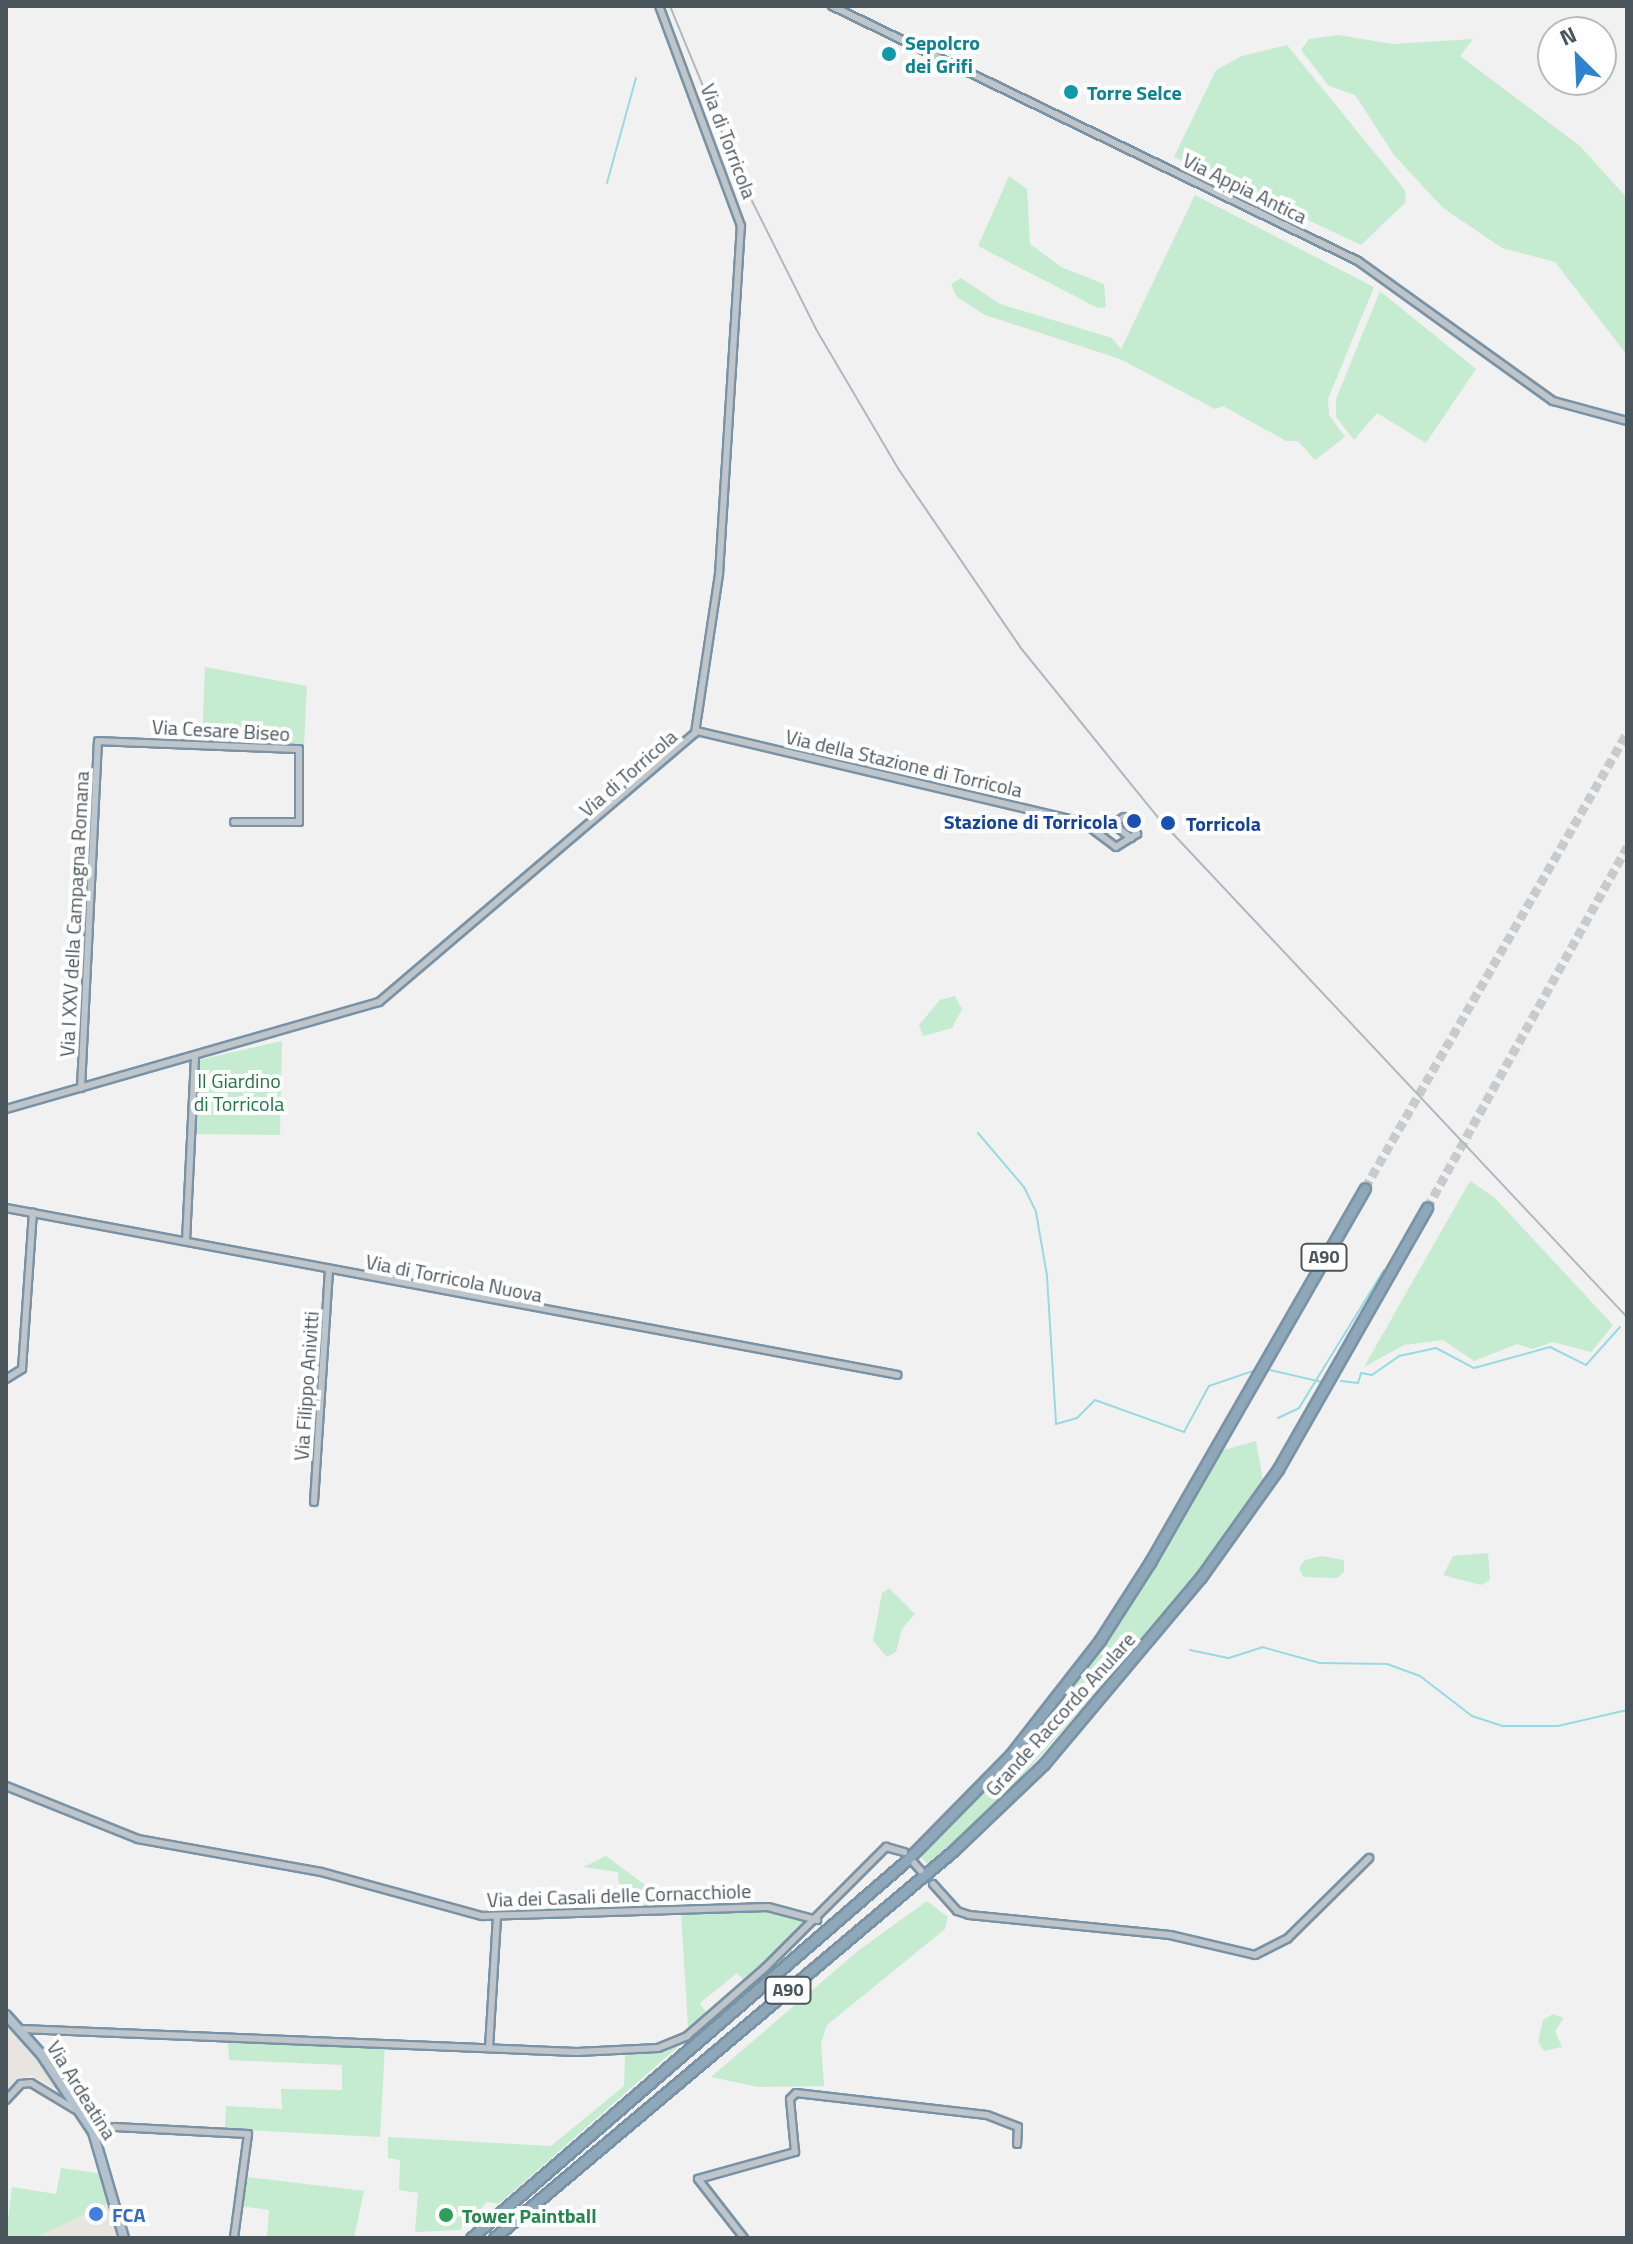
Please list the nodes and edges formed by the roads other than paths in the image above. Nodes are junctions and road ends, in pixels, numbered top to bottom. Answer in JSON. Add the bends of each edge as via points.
{"nodes":[{"id":1,"x":659,"y":6,"type":"edge"},
{"id":2,"x":832,"y":6,"type":"edge"},
{"id":3,"x":1627,"y":421,"type":"edge"},
{"id":4,"x":697,"y":731,"type":"junction"},
{"id":5,"x":98,"y":741,"type":"joint"},
{"id":6,"x":234,"y":822,"type":"dead end"},
{"id":7,"x":1113,"y":824,"type":"junction"},
{"id":8,"x":1102,"y":831,"type":"junction"},
{"id":9,"x":1131,"y":838,"type":"junction"},
{"id":10,"x":195,"y":1056,"type":"junction"},
{"id":11,"x":81,"y":1088,"type":"junction"},
{"id":12,"x":6,"y":1109,"type":"edge"},
{"id":13,"x":1365,"y":1188,"type":"tunnel mouth"},
{"id":14,"x":6,"y":1208,"type":"edge"},
{"id":15,"x":1427,"y":1208,"type":"tunnel mouth"},
{"id":16,"x":33,"y":1212,"type":"junction"},
{"id":17,"x":186,"y":1241,"type":"junction"},
{"id":18,"x":329,"y":1271,"type":"junction"},
{"id":19,"x":898,"y":1375,"type":"dead end"},
{"id":20,"x":6,"y":1379,"type":"edge"},
{"id":21,"x":314,"y":1502,"type":"dead end"},
{"id":22,"x":6,"y":1786,"type":"edge"},
{"id":23,"x":904,"y":1852,"type":"dead end"},
{"id":24,"x":1369,"y":1858,"type":"dead end"},
{"id":25,"x":914,"y":1863,"type":"dead end"},
{"id":26,"x":923,"y":1873,"type":"dead end"},
{"id":27,"x":933,"y":1884,"type":"dead end"},
{"id":28,"x":497,"y":1918,"type":"junction"},
{"id":29,"x":817,"y":1920,"type":"junction"},
{"id":30,"x":6,"y":2015,"type":"edge"},
{"id":31,"x":21,"y":2029,"type":"junction"},
{"id":32,"x":489,"y":2048,"type":"junction"},
{"id":33,"x":6,"y":2100,"type":"edge"},
{"id":34,"x":82,"y":2114,"type":"junction"},
{"id":35,"x":93,"y":2132,"type":"junction"},
{"id":36,"x":1017,"y":2144,"type":"dead end"},
{"id":37,"x":124,"y":2238,"type":"edge"},
{"id":38,"x":234,"y":2238,"type":"edge"},
{"id":39,"x":471,"y":2238,"type":"edge"},
{"id":40,"x":494,"y":2238,"type":"edge"},
{"id":41,"x":744,"y":2238,"type":"edge"}],
"edges":[{"from":1,"to":4,"type":"street","name":"Via di Torricola","via":[[741,223],[719,574]]},
{"from":2,"to":3,"type":"street","name":"Via Appia Antica","via":[[1358,261],[1544,396]]},
{"from":4,"to":8,"type":"street","name":"Via della Stazione di Torricola"},
{"from":4,"to":10,"type":"street","name":"Via di Torricola","via":[[383,1000]]},
{"from":5,"to":6,"type":"street","name":"Via Cesare Biseo","via":[[299,749],[299,822]]},
{"from":5,"to":11,"type":"street","name":"Via I XXV della Campagna Romana"},
{"from":7,"to":8,"type":"street"},
{"from":7,"to":9,"type":"street"},
{"from":7,"to":9,"type":"street","via":[[1124,817],[1137,834]]},
{"from":8,"to":9,"type":"street","name":"Via della Stazione di Torricola","via":[[1116,847]]},
{"from":10,"to":11,"type":"street","name":"Via di Torricola"},
{"from":10,"to":17,"type":"street"},
{"from":11,"to":12,"type":"street","name":"Via di Torricola"},
{"from":13,"to":39,"type":"highway","name":"Grande Raccordo Anulare","number":"A90","via":[[1150,1562],[1035,1726],[898,1868]]},
{"from":14,"to":16,"type":"street","name":"Via di Torricola Nuova"},
{"from":15,"to":40,"type":"highway","name":"Grande Raccordo Anulare","number":"A90","via":[[1278,1469],[1171,1615],[1044,1764],[953,1851]]},
{"from":16,"to":17,"type":"street","name":"Via di Torricola Nuova"},
{"from":16,"to":20,"type":"street","via":[[22,1369]]},
{"from":17,"to":18,"type":"street","name":"Via di Torricola Nuova"},
{"from":18,"to":19,"type":"street","name":"Via di Torricola Nuova"},
{"from":18,"to":21,"type":"street","name":"Via Filippo Anivitti"},
{"from":22,"to":28,"type":"street","name":"Via dei Casali delle Cornacchiole","via":[[138,1839],[321,1872]]},
{"from":23,"to":29,"type":"street","via":[[886,1847]]},
{"from":24,"to":27,"type":"street","via":[[1288,1938],[1255,1955],[1170,1935],[969,1915],[957,1911]]},
{"from":25,"to":26,"type":"street"},
{"from":28,"to":29,"type":"street","name":"Via dei Casali delle Cornacchiole","via":[[768,1907]]},
{"from":28,"to":32,"type":"street"},
{"from":29,"to":32,"type":"street","via":[[672,2044],[610,2052]]},
{"from":30,"to":31,"type":"main road","name":"Via Ardeatina"},
{"from":31,"to":32,"type":"street"},
{"from":31,"to":34,"type":"main road","name":"Via Ardeatina"},
{"from":33,"to":34,"type":"street","via":[[19,2085],[31,2083]]},
{"from":34,"to":35,"type":"main road","name":"Via Ardeatina"},
{"from":35,"to":37,"type":"main road","name":"Via Ardeatina"},
{"from":35,"to":38,"type":"street","via":[[115,2127],[248,2134]]},
{"from":36,"to":41,"type":"street","via":[[1018,2127],[987,2115],[796,2093],[790,2102],[795,2152],[698,2179]]}]}
